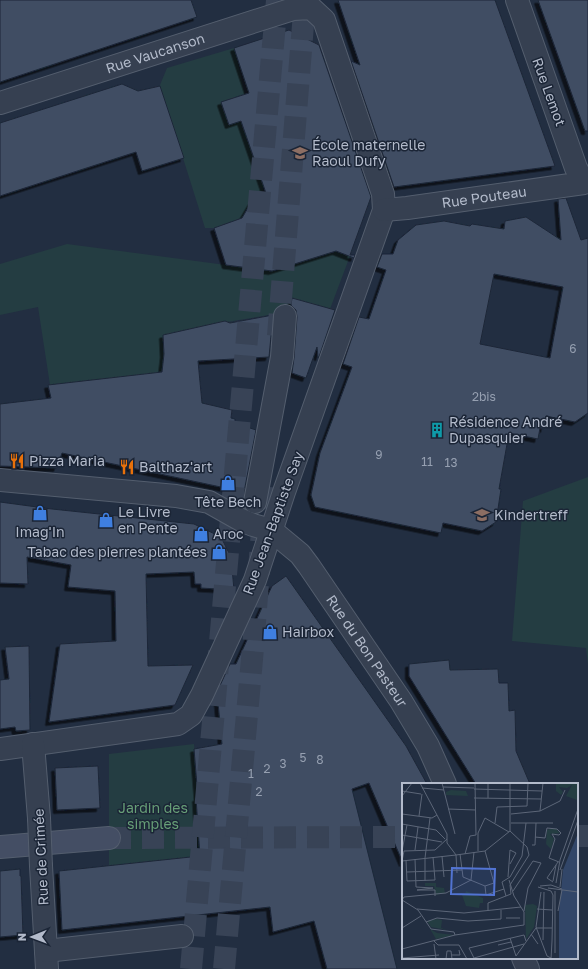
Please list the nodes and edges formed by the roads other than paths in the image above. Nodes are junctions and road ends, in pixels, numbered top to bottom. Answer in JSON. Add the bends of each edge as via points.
{"nodes":[{"id":1,"x":517,"y":0,"type":"edge"},
{"id":2,"x":0,"y":103,"type":"edge"},
{"id":3,"x":584,"y":183,"type":"joint"},
{"id":4,"x":384,"y":210,"type":"junction"},
{"id":5,"x":285,"y":316,"type":"tunnel mouth"},
{"id":6,"x":0,"y":480,"type":"edge"},
{"id":7,"x":255,"y":502,"type":"dead end"},
{"id":8,"x":271,"y":530,"type":"junction"},
{"id":9,"x":34,"y":744,"type":"junction"},
{"id":10,"x":0,"y":749,"type":"edge"},
{"id":11,"x":445,"y":783,"type":"edge"},
{"id":12,"x":109,"y":838,"type":"tunnel mouth"},
{"id":13,"x":0,"y":847,"type":"edge"},
{"id":14,"x":182,"y":936,"type":"dead end"},
{"id":15,"x":523,"y":959,"type":"edge"},
{"id":16,"x":46,"y":960,"type":"edge"},
{"id":17,"x":528,"y":969,"type":"edge"}],
"edges":[{"from":1,"to":3,"type":"street","name":"Rue Lemot","via":[[576,168]]},
{"from":2,"to":4,"type":"street","name":"Rue Vaucanson","via":[[293,9],[311,8],[324,20],[383,194]]},
{"from":3,"to":4,"type":"street","name":"Rue Pouteau"},
{"from":4,"to":8,"type":"street","name":"Rue Jean-Baptiste Say"},
{"from":5,"to":7,"type":"street","via":[[282,357]]},
{"from":6,"to":8,"type":"street","via":[[209,502],[253,525]]},
{"from":8,"to":9,"type":"street","name":"Rue Jean-Baptiste Say","via":[[255,580],[191,715],[178,724]]},
{"from":8,"to":11,"type":"street","name":"Rue du Bon Pasteur","via":[[300,554],[309,566],[401,701],[428,746]]},
{"from":9,"to":10,"type":"street","name":"Rue Jean-Baptiste Say"},
{"from":9,"to":16,"type":"street","name":"Rue de Crimée","bridge":true},
{"from":12,"to":13,"type":"street"},
{"from":14,"to":16,"type":"street"},
{"from":15,"to":17,"type":"street"}]}
